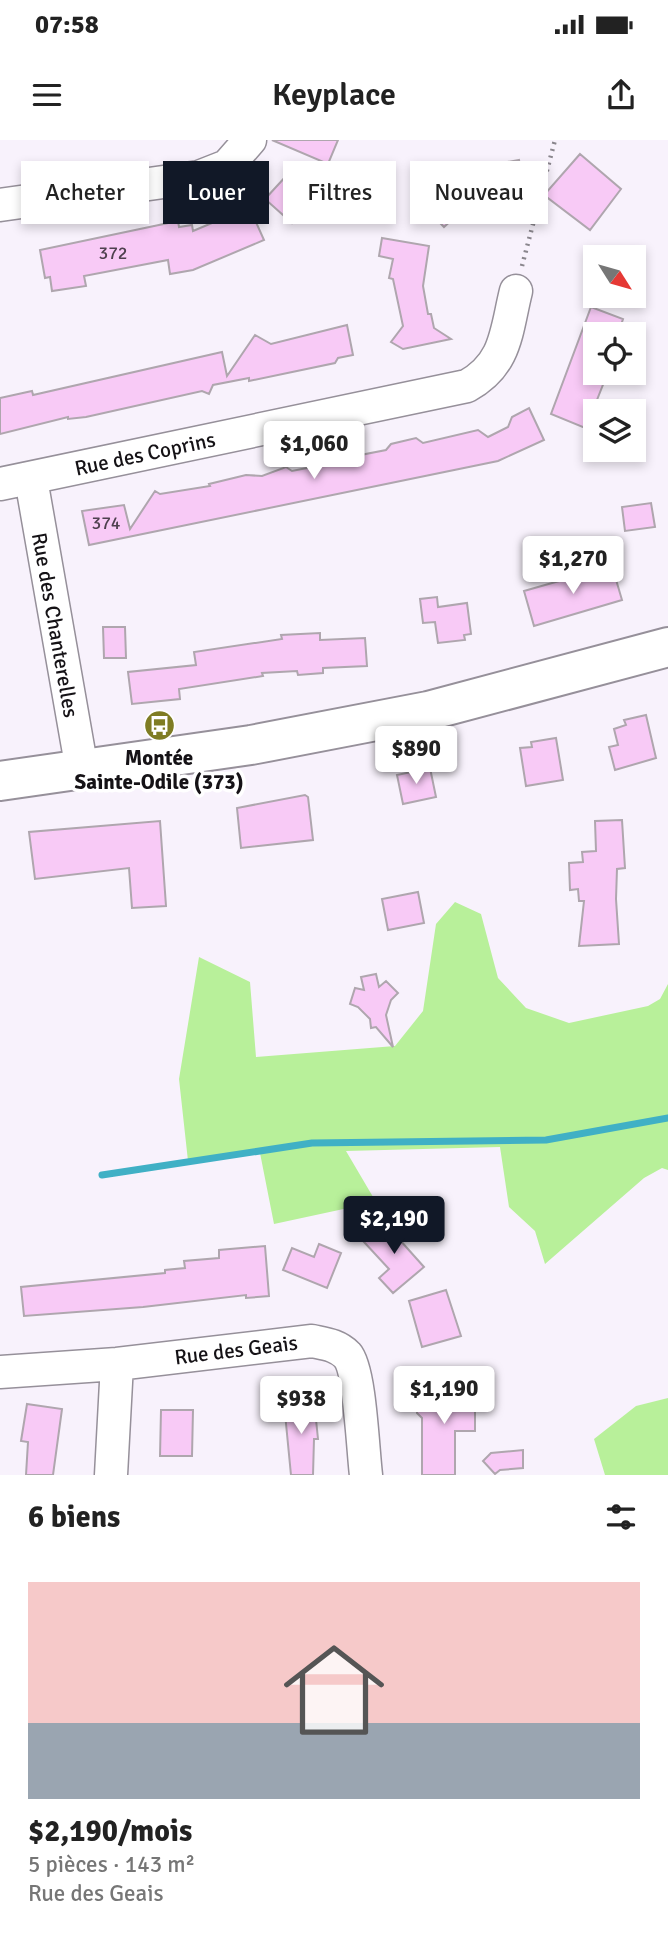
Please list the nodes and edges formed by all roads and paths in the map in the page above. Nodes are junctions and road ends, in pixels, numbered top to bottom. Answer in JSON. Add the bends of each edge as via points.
{"nodes":[{"id":1,"x":250,"y":140,"type":"edge"},
{"id":2,"x":555,"y":140,"type":"edge"},
{"id":3,"x":0,"y":205,"type":"edge"},
{"id":4,"x":516,"y":290,"type":"joint"},
{"id":5,"x":31,"y":479,"type":"junction"},
{"id":6,"x":0,"y":484,"type":"edge"},
{"id":7,"x":668,"y":647,"type":"edge"},
{"id":8,"x":82,"y":770,"type":"junction"},
{"id":9,"x":0,"y":781,"type":"edge"},
{"id":10,"x":117,"y":1364,"type":"junction"},
{"id":11,"x":0,"y":1372,"type":"edge"},
{"id":12,"x":111,"y":1475,"type":"edge"},
{"id":13,"x":366,"y":1475,"type":"edge"}],
"edges":[{"from":1,"to":3,"type":"street","via":[[226,166],[199,177]]},
{"from":2,"to":4,"type":"path"},
{"from":4,"to":5,"type":"street","name":"Rue des Coprins","via":[[500,357],[483,377],[467,386]]},
{"from":5,"to":6,"type":"street","name":"Rue des Coprins"},
{"from":5,"to":8,"type":"street","name":"Rue des Chanterelles"},
{"from":7,"to":8,"type":"main road","via":[[428,711]]},
{"from":8,"to":9,"type":"main road"},
{"from":10,"to":11,"type":"street","name":"Rue des Geais"},
{"from":10,"to":12,"type":"street"},
{"from":10,"to":13,"type":"street","name":"Rue des Geais","via":[[312,1341],[337,1346],[350,1358],[355,1376]]}]}
